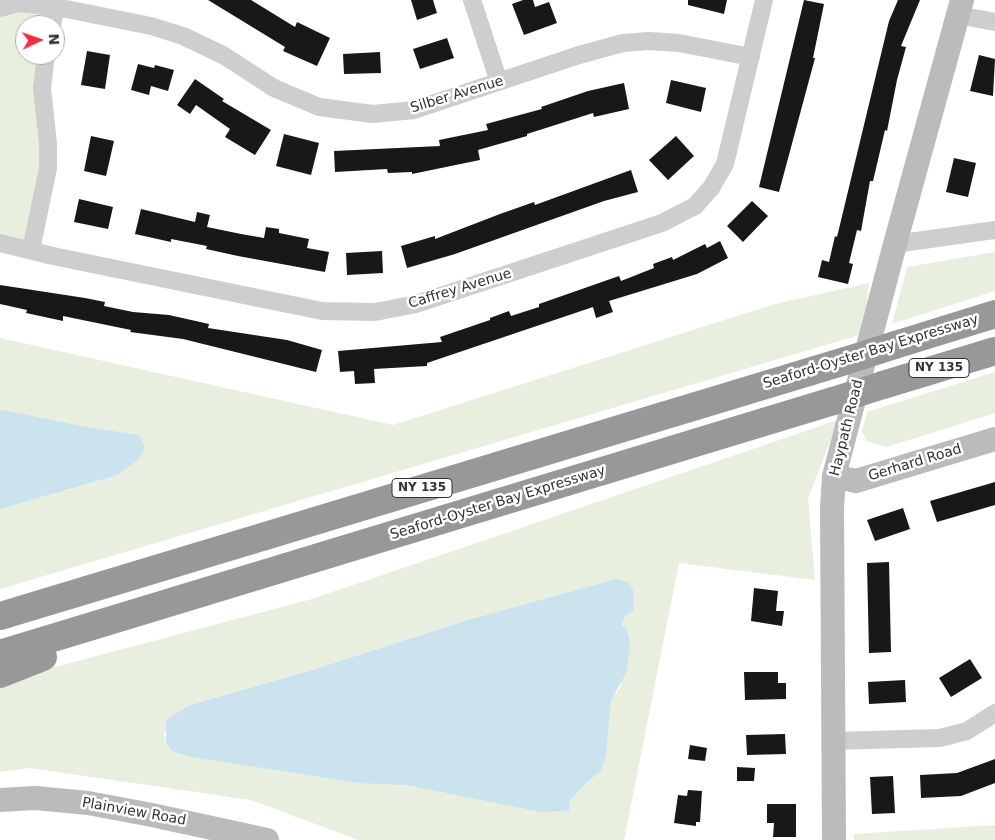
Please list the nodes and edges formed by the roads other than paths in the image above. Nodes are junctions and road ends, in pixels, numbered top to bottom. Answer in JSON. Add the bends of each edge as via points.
{"nodes":[{"id":1,"x":472,"y":0,"type":"edge"},
{"id":2,"x":764,"y":0,"type":"edge"},
{"id":3,"x":56,"y":7,"type":"junction"},
{"id":4,"x":0,"y":8,"type":"edge"},
{"id":5,"x":960,"y":8,"type":"edge"},
{"id":6,"x":54,"y":15,"type":"edge"},
{"id":7,"x":995,"y":22,"type":"edge"},
{"id":8,"x":751,"y":58,"type":"junction"},
{"id":9,"x":45,"y":65,"type":"edge"},
{"id":10,"x":499,"y":82,"type":"junction"},
{"id":11,"x":995,"y":230,"type":"edge"},
{"id":12,"x":0,"y":243,"type":"edge"},
{"id":13,"x":895,"y":244,"type":"junction"},
{"id":14,"x":31,"y":250,"type":"junction"},
{"id":15,"x":995,"y":314,"type":"edge"},
{"id":16,"x":995,"y":351,"type":"edge"},
{"id":17,"x":995,"y":439,"type":"edge"},
{"id":18,"x":834,"y":476,"type":"junction"},
{"id":19,"x":165,"y":603,"type":"junction"},
{"id":20,"x":0,"y":616,"type":"edge"},
{"id":21,"x":0,"y":654,"type":"edge"},
{"id":22,"x":0,"y":674,"type":"edge"},
{"id":23,"x":995,"y":713,"type":"edge"},
{"id":24,"x":833,"y":741,"type":"junction"},
{"id":25,"x":0,"y":800,"type":"edge"},
{"id":26,"x":232,"y":836,"type":"edge"},
{"id":27,"x":267,"y":840,"type":"edge"},
{"id":28,"x":834,"y":840,"type":"edge"}],
"edges":[{"from":1,"to":10,"type":"street"},
{"from":2,"to":8,"type":"street","name":"Caffrey Avenue"},
{"from":3,"to":4,"type":"street","name":"Silber Avenue","via":[[19,3]]},
{"from":3,"to":6,"type":"street"},
{"from":3,"to":10,"type":"street","name":"Silber Avenue","via":[[151,26],[183,36],[223,54],[274,88],[320,107],[343,112],[373,114],[414,110]]},
{"from":5,"to":7,"type":"street"},
{"from":5,"to":13,"type":"street","name":"Haypath Road"},
{"from":8,"to":10,"type":"street","name":"Silber Avenue","via":[[679,43],[622,44]]},
{"from":8,"to":14,"type":"street","name":"Caffrey Avenue","via":[[725,164],[712,188],[695,206],[662,223],[416,304],[375,312],[322,311]]},
{"from":9,"to":14,"type":"street","via":[[42,88],[48,168]]},
{"from":11,"to":13,"type":"street"},
{"from":12,"to":14,"type":"street","name":"Caffrey Avenue"},
{"from":13,"to":18,"type":"street","name":"Haypath Road"},
{"from":15,"to":20,"type":"highway","name":"Seaford-Oyster Bay Expressway","number":"NY 135","bridge":true},
{"from":16,"to":19,"type":"highway","name":"Seaford-Oyster Bay Expressway","number":"NY 135","bridge":true},
{"from":17,"to":18,"type":"street","name":"Gerhard Road","via":[[856,481]]},
{"from":18,"to":24,"type":"street","name":"Haypath Road"},
{"from":19,"to":21,"type":"highway","name":"Seaford-Oyster Bay Expressway","number":"NY 135"},
{"from":19,"to":22,"type":"highway"},
{"from":23,"to":24,"type":"street","via":[[966,731],[940,738]]},
{"from":24,"to":28,"type":"street","name":"Haypath Road"},
{"from":25,"to":26,"type":"street","name":"Plainview Road","via":[[35,798],[88,803]]},
{"from":26,"to":27,"type":"street","name":"Plainview Road"}]}
